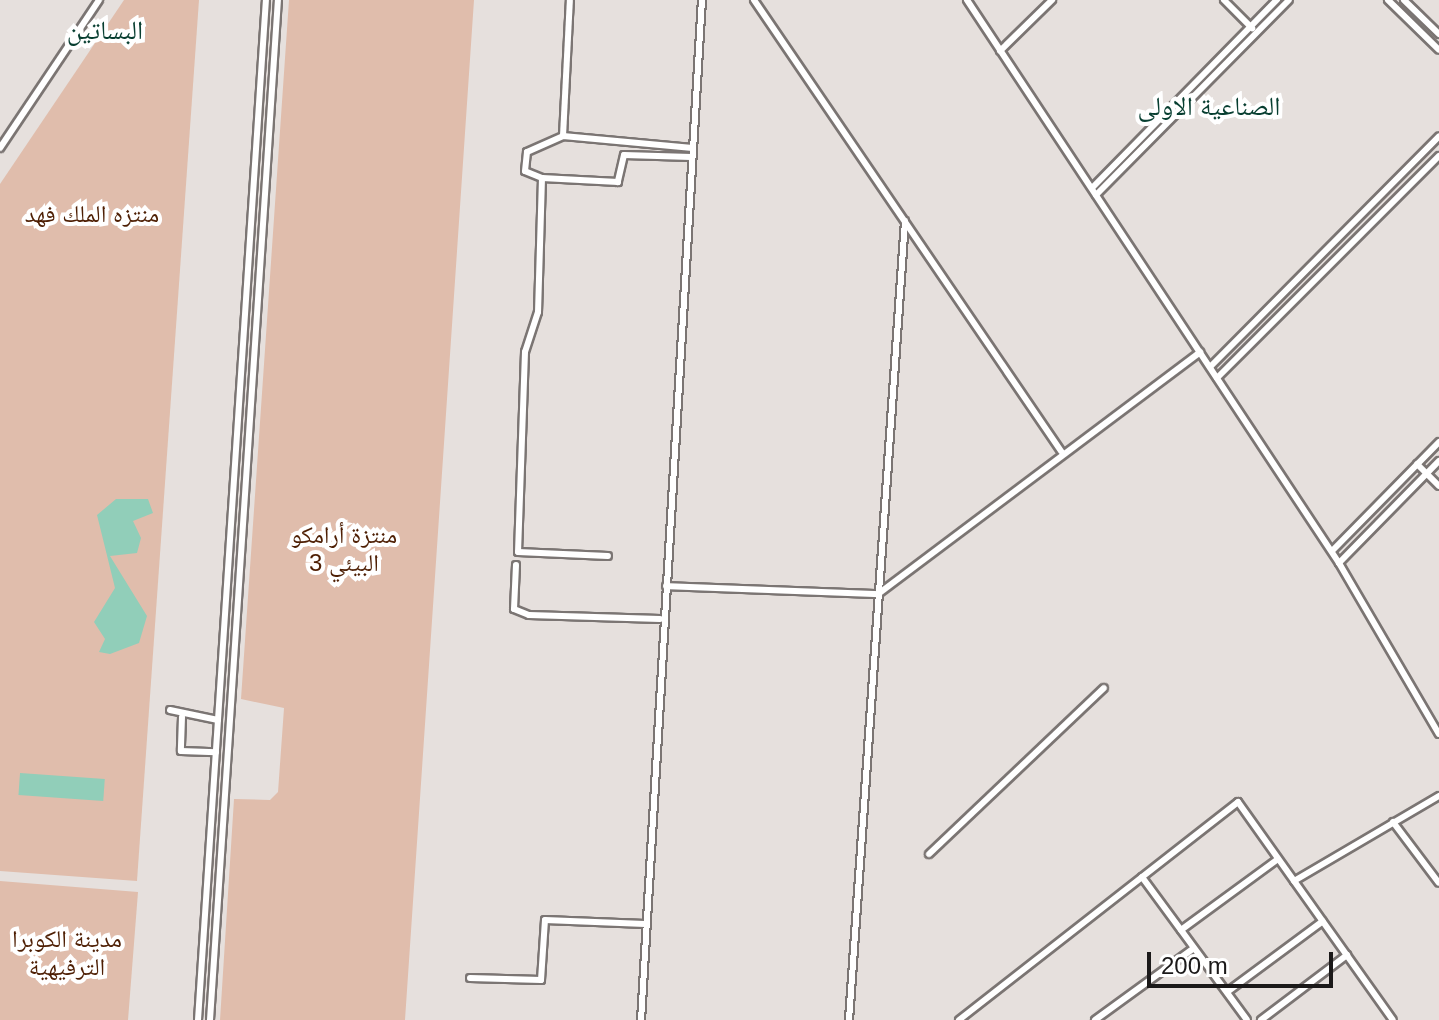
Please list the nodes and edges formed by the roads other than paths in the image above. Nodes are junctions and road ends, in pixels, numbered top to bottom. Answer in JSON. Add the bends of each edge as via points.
{"nodes":[{"id":1,"x":99,"y":0,"type":"edge"},
{"id":2,"x":266,"y":0,"type":"edge"},
{"id":3,"x":278,"y":0,"type":"edge"},
{"id":4,"x":570,"y":0,"type":"edge"},
{"id":5,"x":702,"y":0,"type":"edge"},
{"id":6,"x":754,"y":0,"type":"edge"},
{"id":7,"x":967,"y":0,"type":"edge"},
{"id":8,"x":1052,"y":0,"type":"edge"},
{"id":9,"x":1224,"y":0,"type":"edge"},
{"id":10,"x":1277,"y":0,"type":"edge"},
{"id":11,"x":1289,"y":0,"type":"edge"},
{"id":12,"x":1388,"y":0,"type":"edge"},
{"id":13,"x":1404,"y":0,"type":"edge"},
{"id":14,"x":1254,"y":30,"type":"junction"},
{"id":15,"x":1439,"y":34,"type":"edge"},
{"id":16,"x":263,"y":43,"type":"junction"},
{"id":17,"x":275,"y":43,"type":"junction"},
{"id":18,"x":1439,"y":50,"type":"edge"},
{"id":19,"x":1000,"y":51,"type":"junction"},
{"id":20,"x":563,"y":136,"type":"junction"},
{"id":21,"x":1439,"y":136,"type":"edge"},
{"id":22,"x":0,"y":148,"type":"edge"},
{"id":23,"x":692,"y":148,"type":"junction"},
{"id":24,"x":1439,"y":156,"type":"edge"},
{"id":25,"x":691,"y":157,"type":"junction"},
{"id":26,"x":542,"y":178,"type":"junction"},
{"id":27,"x":254,"y":190,"type":"junction"},
{"id":28,"x":266,"y":190,"type":"junction"},
{"id":29,"x":1094,"y":192,"type":"junction"},
{"id":30,"x":1358,"y":218,"type":"junction"},
{"id":31,"x":905,"y":221,"type":"junction"},
{"id":32,"x":1369,"y":226,"type":"junction"},
{"id":33,"x":1257,"y":320,"type":"junction"},
{"id":34,"x":1266,"y":330,"type":"junction"},
{"id":35,"x":1200,"y":352,"type":"junction"},
{"id":36,"x":242,"y":356,"type":"junction"},
{"id":37,"x":254,"y":356,"type":"junction"},
{"id":38,"x":1210,"y":367,"type":"junction"},
{"id":39,"x":1217,"y":378,"type":"junction"},
{"id":40,"x":1439,"y":442,"type":"edge"},
{"id":41,"x":1061,"y":451,"type":"junction"},
{"id":42,"x":1439,"y":461,"type":"edge"},
{"id":43,"x":1417,"y":464,"type":"junction"},
{"id":44,"x":1426,"y":474,"type":"junction"},
{"id":45,"x":1439,"y":486,"type":"edge"},
{"id":46,"x":233,"y":504,"type":"junction"},
{"id":47,"x":245,"y":505,"type":"junction"},
{"id":48,"x":1332,"y":551,"type":"junction"},
{"id":49,"x":608,"y":556,"type":"dead end"},
{"id":50,"x":1339,"y":563,"type":"junction"},
{"id":51,"x":516,"y":565,"type":"dead end"},
{"id":52,"x":666,"y":586,"type":"junction"},
{"id":53,"x":878,"y":594,"type":"junction"},
{"id":54,"x":660,"y":619,"type":"junction"},
{"id":55,"x":1104,"y":688,"type":"dead end"},
{"id":56,"x":219,"y":707,"type":"junction"},
{"id":57,"x":230,"y":707,"type":"junction"},
{"id":58,"x":170,"y":710,"type":"dead end"},
{"id":59,"x":182,"y":717,"type":"junction"},
{"id":60,"x":218,"y":720,"type":"junction"},
{"id":61,"x":1439,"y":734,"type":"edge"},
{"id":62,"x":216,"y":752,"type":"junction"},
{"id":63,"x":214,"y":775,"type":"junction"},
{"id":64,"x":226,"y":776,"type":"junction"},
{"id":65,"x":1439,"y":796,"type":"edge"},
{"id":66,"x":1393,"y":822,"type":"junction"},
{"id":67,"x":211,"y":830,"type":"junction"},
{"id":68,"x":222,"y":830,"type":"junction"},
{"id":69,"x":929,"y":854,"type":"dead end"},
{"id":70,"x":1278,"y":859,"type":"junction"},
{"id":71,"x":1142,"y":877,"type":"junction"},
{"id":72,"x":1294,"y":881,"type":"junction"},
{"id":73,"x":1439,"y":883,"type":"edge"},
{"id":74,"x":207,"y":887,"type":"junction"},
{"id":75,"x":218,"y":887,"type":"junction"},
{"id":76,"x":1323,"y":921,"type":"junction"},
{"id":77,"x":645,"y":924,"type":"junction"},
{"id":78,"x":1181,"y":930,"type":"junction"},
{"id":79,"x":1194,"y":948,"type":"junction"},
{"id":80,"x":1347,"y":955,"type":"junction"},
{"id":81,"x":470,"y":978,"type":"dead end"},
{"id":82,"x":1227,"y":992,"type":"junction"},
{"id":83,"x":1104,"y":1013,"type":"junction"},
{"id":84,"x":198,"y":1017,"type":"edge"},
{"id":85,"x":210,"y":1018,"type":"edge"},
{"id":86,"x":641,"y":1020,"type":"edge"},
{"id":87,"x":849,"y":1020,"type":"edge"},
{"id":88,"x":959,"y":1020,"type":"edge"},
{"id":89,"x":1095,"y":1020,"type":"edge"},
{"id":90,"x":1109,"y":1020,"type":"edge"},
{"id":91,"x":1247,"y":1020,"type":"edge"},
{"id":92,"x":1261,"y":1020,"type":"edge"},
{"id":93,"x":1393,"y":1020,"type":"edge"}],
"edges":[{"from":1,"to":22,"type":"street"},
{"from":2,"to":16,"type":"street"},
{"from":3,"to":17,"type":"street"},
{"from":4,"to":20,"type":"street"},
{"from":5,"to":23,"type":"street"},
{"from":6,"to":31,"type":"street"},
{"from":7,"to":19,"type":"street"},
{"from":8,"to":19,"type":"street"},
{"from":9,"to":14,"type":"street"},
{"from":10,"to":14,"type":"street"},
{"from":11,"to":14,"type":"street"},
{"from":12,"to":18,"type":"street"},
{"from":13,"to":15,"type":"street"},
{"from":14,"to":29,"type":"street"},
{"from":16,"to":17,"type":"street"},
{"from":16,"to":27,"type":"street"},
{"from":17,"to":28,"type":"street"},
{"from":19,"to":29,"type":"street"},
{"from":20,"to":23,"type":"street"},
{"from":20,"to":26,"type":"street","via":[[527,152],[525,171]]},
{"from":21,"to":30,"type":"street"},
{"from":23,"to":25,"type":"street"},
{"from":24,"to":32,"type":"street"},
{"from":25,"to":26,"type":"street","via":[[624,155],[618,182]]},
{"from":25,"to":52,"type":"street"},
{"from":26,"to":49,"type":"street","via":[[538,312],[525,352],[518,552]]},
{"from":27,"to":28,"type":"street"},
{"from":27,"to":36,"type":"street"},
{"from":28,"to":37,"type":"street"},
{"from":29,"to":35,"type":"street"},
{"from":30,"to":32,"type":"street"},
{"from":30,"to":33,"type":"street"},
{"from":31,"to":41,"type":"street"},
{"from":31,"to":53,"type":"street"},
{"from":32,"to":34,"type":"street"},
{"from":33,"to":34,"type":"street"},
{"from":33,"to":38,"type":"street"},
{"from":34,"to":39,"type":"street"},
{"from":35,"to":38,"type":"street"},
{"from":35,"to":41,"type":"street"},
{"from":36,"to":37,"type":"street"},
{"from":36,"to":46,"type":"street"},
{"from":37,"to":47,"type":"street"},
{"from":38,"to":39,"type":"street"},
{"from":39,"to":48,"type":"street"},
{"from":40,"to":43,"type":"street"},
{"from":41,"to":53,"type":"street"},
{"from":42,"to":44,"type":"street"},
{"from":43,"to":44,"type":"street"},
{"from":43,"to":48,"type":"street"},
{"from":44,"to":45,"type":"street"},
{"from":44,"to":50,"type":"street"},
{"from":46,"to":47,"type":"street"},
{"from":46,"to":56,"type":"street"},
{"from":47,"to":57,"type":"street"},
{"from":48,"to":50,"type":"street"},
{"from":50,"to":61,"type":"street"},
{"from":51,"to":54,"type":"street","via":[[514,609],[529,615]]},
{"from":52,"to":53,"type":"street"},
{"from":52,"to":54,"type":"street"},
{"from":53,"to":87,"type":"street"},
{"from":54,"to":77,"type":"street"},
{"from":55,"to":69,"type":"street"},
{"from":56,"to":57,"type":"street"},
{"from":56,"to":60,"type":"street"},
{"from":57,"to":64,"type":"street"},
{"from":58,"to":59,"type":"street"},
{"from":59,"to":60,"type":"street"},
{"from":59,"to":62,"type":"street","via":[[181,751]]},
{"from":60,"to":62,"type":"street"},
{"from":62,"to":63,"type":"street"},
{"from":63,"to":64,"type":"street"},
{"from":63,"to":67,"type":"street"},
{"from":64,"to":68,"type":"street"},
{"from":65,"to":66,"type":"street"},
{"from":66,"to":72,"type":"street"},
{"from":66,"to":73,"type":"street"},
{"from":67,"to":68,"type":"street"},
{"from":67,"to":74,"type":"street"},
{"from":68,"to":75,"type":"street"},
{"from":70,"to":71,"type":"street","via":[[1238,802]]},
{"from":70,"to":72,"type":"street"},
{"from":70,"to":78,"type":"street"},
{"from":71,"to":78,"type":"street"},
{"from":71,"to":88,"type":"street"},
{"from":72,"to":76,"type":"street"},
{"from":74,"to":75,"type":"street"},
{"from":74,"to":84,"type":"street"},
{"from":75,"to":85,"type":"street"},
{"from":76,"to":80,"type":"street"},
{"from":76,"to":82,"type":"street"},
{"from":77,"to":81,"type":"street","via":[[545,920],[541,980]]},
{"from":77,"to":86,"type":"street"},
{"from":78,"to":79,"type":"street"},
{"from":79,"to":82,"type":"street"},
{"from":79,"to":83,"type":"street"},
{"from":80,"to":92,"type":"street"},
{"from":80,"to":93,"type":"street"},
{"from":82,"to":91,"type":"street"},
{"from":83,"to":89,"type":"street"},
{"from":83,"to":90,"type":"street"},
{"from":84,"to":85,"type":"street"}]}
